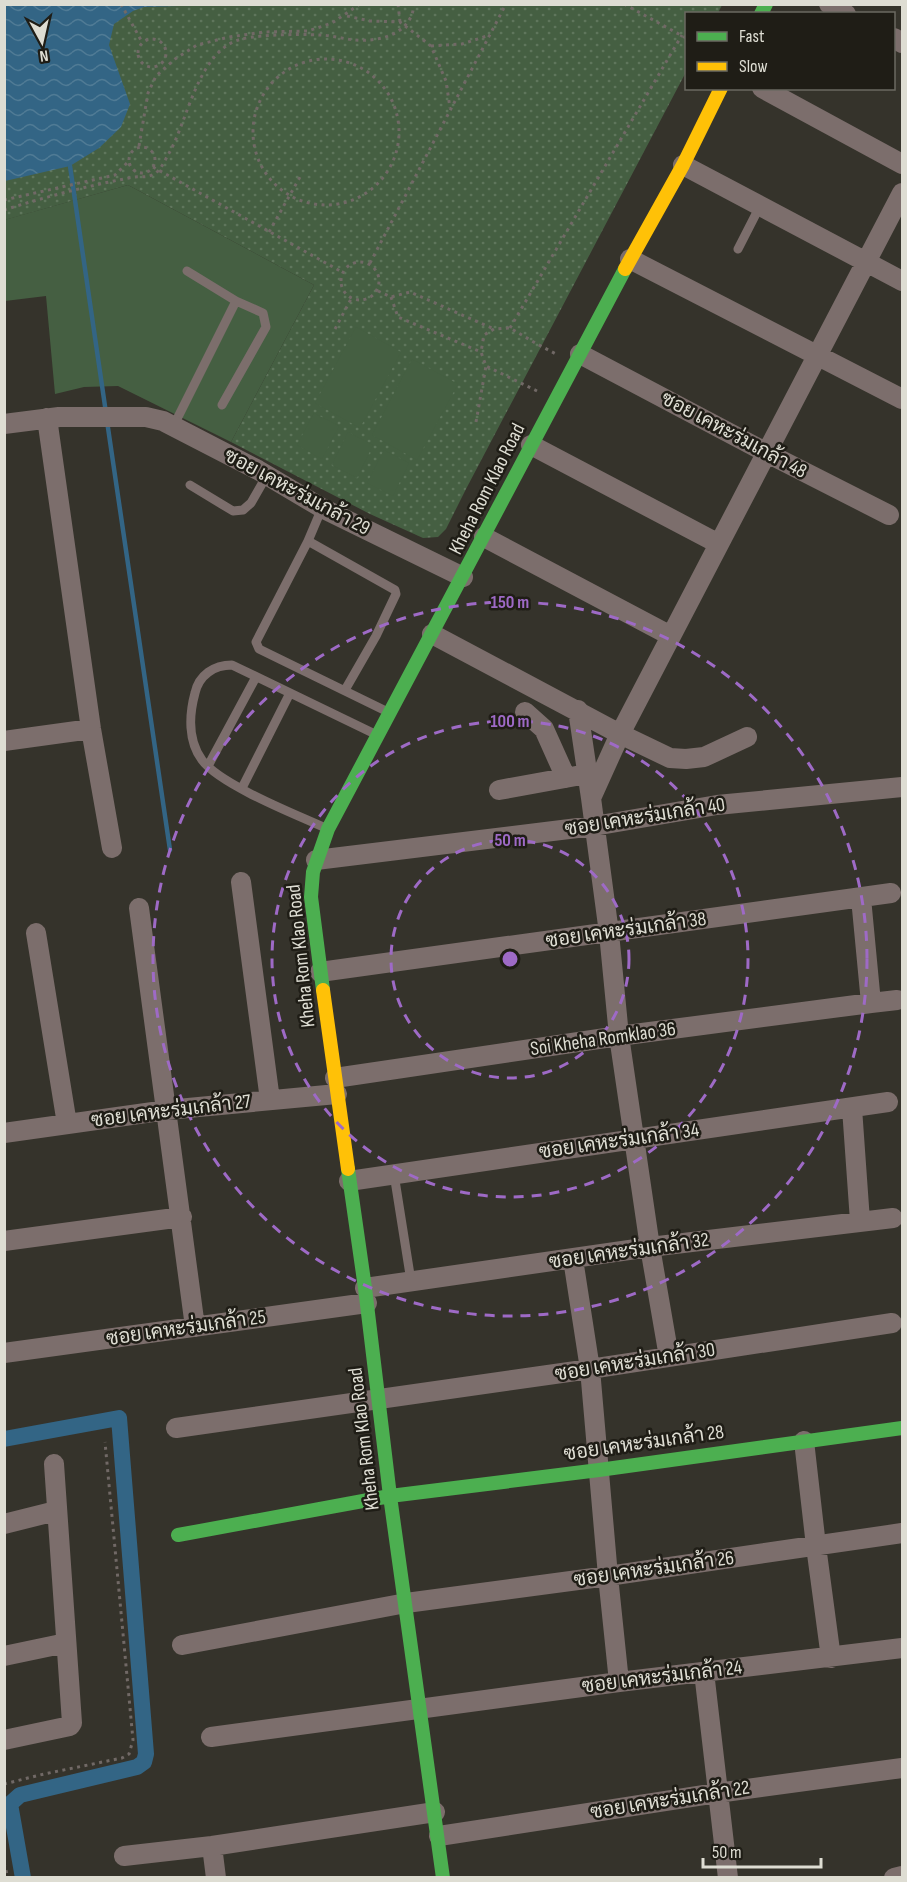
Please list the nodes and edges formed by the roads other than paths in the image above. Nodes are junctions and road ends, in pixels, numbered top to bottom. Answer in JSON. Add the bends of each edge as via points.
{"nodes":[{"id":1,"x":829,"y":4,"type":"edge"},
{"id":2,"x":843,"y":12,"type":"edge"},
{"id":3,"x":720,"y":90,"type":"edge"},
{"id":4,"x":766,"y":90,"type":"edge"},
{"id":5,"x":903,"y":164,"type":"edge"},
{"id":6,"x":683,"y":165,"type":"junction"},
{"id":7,"x":903,"y":193,"type":"edge"},
{"id":8,"x":760,"y":206,"type":"junction"},
{"id":9,"x":738,"y":249,"type":"dead end"},
{"id":10,"x":630,"y":259,"type":"junction"},
{"id":11,"x":865,"y":261,"type":"junction"},
{"id":12,"x":187,"y":271,"type":"dead end"},
{"id":13,"x":903,"y":281,"type":"edge"},
{"id":14,"x":236,"y":302,"type":"junction"},
{"id":15,"x":817,"y":355,"type":"junction"},
{"id":16,"x":578,"y":358,"type":"junction"},
{"id":17,"x":903,"y":399,"type":"edge"},
{"id":18,"x":222,"y":405,"type":"dead end"},
{"id":19,"x":53,"y":417,"type":"junction"},
{"id":20,"x":4,"y":424,"type":"edge"},
{"id":21,"x":173,"y":427,"type":"junction"},
{"id":22,"x":531,"y":446,"type":"junction"},
{"id":23,"x":767,"y":453,"type":"junction"},
{"id":24,"x":267,"y":475,"type":"junction"},
{"id":25,"x":190,"y":485,"type":"dead end"},
{"id":26,"x":322,"y":508,"type":"junction"},
{"id":27,"x":889,"y":515,"type":"dead end"},
{"id":28,"x":484,"y":537,"type":"junction"},
{"id":29,"x":308,"y":541,"type":"junction"},
{"id":30,"x":719,"y":544,"type":"junction"},
{"id":31,"x":463,"y":577,"type":"junction"},
{"id":32,"x":432,"y":634,"type":"junction"},
{"id":33,"x":671,"y":636,"type":"junction"},
{"id":34,"x":256,"y":676,"type":"junction"},
{"id":35,"x":345,"y":690,"type":"junction"},
{"id":36,"x":290,"y":693,"type":"junction"},
{"id":37,"x":578,"y":710,"type":"junction"},
{"id":38,"x":525,"y":712,"type":"dead end"},
{"id":39,"x":390,"y":713,"type":"junction"},
{"id":40,"x":91,"y":729,"type":"junction"},
{"id":41,"x":613,"y":730,"type":"junction"},
{"id":42,"x":378,"y":735,"type":"junction"},
{"id":43,"x":747,"y":737,"type":"dead end"},
{"id":44,"x":4,"y":741,"type":"edge"},
{"id":45,"x":208,"y":766,"type":"junction"},
{"id":46,"x":588,"y":774,"type":"junction"},
{"id":47,"x":567,"y":778,"type":"junction"},
{"id":48,"x":903,"y":787,"type":"edge"},
{"id":49,"x":242,"y":788,"type":"junction"},
{"id":50,"x":499,"y":790,"type":"dead end"},
{"id":51,"x":591,"y":798,"type":"junction"},
{"id":52,"x":594,"y":826,"type":"junction"},
{"id":53,"x":328,"y":829,"type":"junction"},
{"id":54,"x":112,"y":848,"type":"dead end"},
{"id":55,"x":316,"y":860,"type":"junction"},
{"id":56,"x":241,"y":882,"type":"dead end"},
{"id":57,"x":891,"y":893,"type":"dead end"},
{"id":58,"x":861,"y":898,"type":"junction"},
{"id":59,"x":139,"y":908,"type":"dead end"},
{"id":60,"x":36,"y":933,"type":"dead end"},
{"id":61,"x":609,"y":933,"type":"junction"},
{"id":62,"x":320,"y":972,"type":"junction"},
{"id":63,"x":897,"y":1000,"type":"dead end"},
{"id":64,"x":871,"y":1003,"type":"junction"},
{"id":65,"x":619,"y":1036,"type":"junction"},
{"id":66,"x":336,"y":1086,"type":"junction"},
{"id":67,"x":270,"y":1100,"type":"junction"},
{"id":68,"x":888,"y":1102,"type":"dead end"},
{"id":69,"x":852,"y":1108,"type":"junction"},
{"id":70,"x":167,"y":1110,"type":"junction"},
{"id":71,"x":67,"y":1124,"type":"junction"},
{"id":72,"x":4,"y":1133,"type":"edge"},
{"id":73,"x":634,"y":1139,"type":"junction"},
{"id":74,"x":394,"y":1174,"type":"junction"},
{"id":75,"x":349,"y":1181,"type":"junction"},
{"id":76,"x":182,"y":1217,"type":"junction"},
{"id":77,"x":893,"y":1218,"type":"dead end"},
{"id":78,"x":861,"y":1221,"type":"junction"},
{"id":79,"x":4,"y":1240,"type":"edge"},
{"id":80,"x":650,"y":1247,"type":"junction"},
{"id":81,"x":573,"y":1258,"type":"junction"},
{"id":82,"x":411,"y":1281,"type":"junction"},
{"id":83,"x":366,"y":1295,"type":"junction"},
{"id":84,"x":892,"y":1323,"type":"dead end"},
{"id":85,"x":195,"y":1327,"type":"junction"},
{"id":86,"x":4,"y":1353,"type":"edge"},
{"id":87,"x":669,"y":1358,"type":"junction"},
{"id":88,"x":590,"y":1369,"type":"junction"},
{"id":89,"x":379,"y":1400,"type":"junction"},
{"id":90,"x":176,"y":1428,"type":"dead end"},
{"id":91,"x":903,"y":1428,"type":"edge"},
{"id":92,"x":804,"y":1441,"type":"junction"},
{"id":93,"x":54,"y":1464,"type":"dead end"},
{"id":94,"x":599,"y":1470,"type":"junction"},
{"id":95,"x":390,"y":1496,"type":"junction"},
{"id":96,"x":56,"y":1511,"type":"junction"},
{"id":97,"x":4,"y":1524,"type":"edge"},
{"id":98,"x":903,"y":1533,"type":"edge"},
{"id":99,"x":178,"y":1535,"type":"dead end"},
{"id":100,"x":816,"y":1546,"type":"junction"},
{"id":101,"x":608,"y":1576,"type":"junction"},
{"id":102,"x":405,"y":1603,"type":"junction"},
{"id":103,"x":66,"y":1643,"type":"junction"},
{"id":104,"x":182,"y":1646,"type":"dead end"},
{"id":105,"x":903,"y":1648,"type":"edge"},
{"id":106,"x":5,"y":1654,"type":"edge"},
{"id":107,"x":831,"y":1658,"type":"junction"},
{"id":108,"x":704,"y":1672,"type":"junction"},
{"id":109,"x":619,"y":1682,"type":"junction"},
{"id":110,"x":421,"y":1708,"type":"junction"},
{"id":111,"x":211,"y":1737,"type":"dead end"},
{"id":112,"x":4,"y":1740,"type":"edge"},
{"id":113,"x":903,"y":1768,"type":"edge"},
{"id":114,"x":717,"y":1793,"type":"junction"},
{"id":115,"x":435,"y":1812,"type":"junction"},
{"id":116,"x":439,"y":1836,"type":"junction"},
{"id":117,"x":212,"y":1846,"type":"junction"},
{"id":118,"x":124,"y":1856,"type":"dead end"},
{"id":119,"x":903,"y":1876,"type":"edge"},
{"id":120,"x":216,"y":1878,"type":"edge"},
{"id":121,"x":444,"y":1878,"type":"edge"},
{"id":122,"x":728,"y":1878,"type":"edge"},
{"id":123,"x":894,"y":1878,"type":"edge"}],
"edges":[{"from":1,"to":2,"type":"street"},
{"from":3,"to":6,"type":"street","name":"Kheha Rom Klao Road"},
{"from":4,"to":5,"type":"street"},
{"from":6,"to":8,"type":"street"},
{"from":6,"to":10,"type":"street","name":"Kheha Rom Klao Road"},
{"from":7,"to":11,"type":"street"},
{"from":8,"to":9,"type":"lane"},
{"from":8,"to":11,"type":"street"},
{"from":10,"to":15,"type":"street"},
{"from":10,"to":16,"type":"street","name":"Kheha Rom Klao Road"},
{"from":11,"to":13,"type":"street"},
{"from":11,"to":15,"type":"street"},
{"from":12,"to":14,"type":"lane"},
{"from":14,"to":18,"type":"lane","via":[[263,313],[266,327]]},
{"from":14,"to":21,"type":"lane"},
{"from":15,"to":17,"type":"street"},
{"from":15,"to":23,"type":"street"},
{"from":16,"to":22,"type":"street","name":"Kheha Rom Klao Road"},
{"from":16,"to":23,"type":"street","name":"ซอย เคหะร่มเกล้า 48"},
{"from":19,"to":20,"type":"street","name":"ซอย เคหะร่มเกล้า 29"},
{"from":19,"to":21,"type":"street","name":"ซอย เคหะร่มเกล้า 29","via":[[146,417]]},
{"from":19,"to":40,"type":"street"},
{"from":21,"to":24,"type":"street","name":"ซอย เคหะร่มเกล้า 29"},
{"from":22,"to":28,"type":"street","name":"Kheha Rom Klao Road"},
{"from":22,"to":30,"type":"street"},
{"from":23,"to":27,"type":"street","name":"ซอย เคหะร่มเกล้า 48"},
{"from":23,"to":30,"type":"street"},
{"from":24,"to":25,"type":"lane","via":[[243,510],[233,511]]},
{"from":24,"to":26,"type":"street","name":"ซอย เคหะร่มเกล้า 29"},
{"from":26,"to":29,"type":"lane"},
{"from":26,"to":31,"type":"street","name":"ซอย เคหะร่มเกล้า 29"},
{"from":28,"to":31,"type":"street","name":"Kheha Rom Klao Road"},
{"from":28,"to":33,"type":"street"},
{"from":29,"to":35,"type":"lane","via":[[396,594]]},
{"from":29,"to":35,"type":"lane","via":[[256,642],[259,649]]},
{"from":30,"to":33,"type":"street"},
{"from":31,"to":32,"type":"street","name":"Kheha Rom Klao Road"},
{"from":32,"to":37,"type":"street"},
{"from":32,"to":39,"type":"street","name":"Kheha Rom Klao Road"},
{"from":33,"to":41,"type":"street"},
{"from":34,"to":36,"type":"lane"},
{"from":34,"to":45,"type":"lane"},
{"from":34,"to":45,"type":"lane","via":[[223,665],[209,671],[198,684],[191,709],[191,733],[195,748]]},
{"from":35,"to":39,"type":"lane"},
{"from":36,"to":42,"type":"lane"},
{"from":36,"to":49,"type":"lane"},
{"from":37,"to":41,"type":"street"},
{"from":37,"to":46,"type":"street"},
{"from":38,"to":47,"type":"street","via":[[544,729]]},
{"from":39,"to":42,"type":"street","name":"Kheha Rom Klao Road"},
{"from":40,"to":44,"type":"street"},
{"from":40,"to":54,"type":"street"},
{"from":41,"to":43,"type":"street","via":[[670,758],[686,759],[704,757]]},
{"from":41,"to":51,"type":"street"},
{"from":42,"to":53,"type":"street","name":"Kheha Rom Klao Road"},
{"from":45,"to":49,"type":"lane"},
{"from":46,"to":47,"type":"street"},
{"from":46,"to":51,"type":"street"},
{"from":47,"to":50,"type":"street"},
{"from":48,"to":52,"type":"street","name":"ซอย เคหะร่มเกล้า 40","via":[[717,805]]},
{"from":49,"to":53,"type":"lane"},
{"from":51,"to":52,"type":"street"},
{"from":52,"to":55,"type":"street","name":"ซอย เคหะร่มเกล้า 40"},
{"from":52,"to":61,"type":"street"},
{"from":53,"to":55,"type":"street","name":"Kheha Rom Klao Road"},
{"from":55,"to":62,"type":"street","name":"Kheha Rom Klao Road","via":[[311,897]]},
{"from":56,"to":67,"type":"street"},
{"from":57,"to":58,"type":"street","name":"ซอย เคหะร่มเกล้า 38"},
{"from":58,"to":61,"type":"street","name":"ซอย เคหะร่มเกล้า 38"},
{"from":58,"to":64,"type":"street"},
{"from":59,"to":70,"type":"street"},
{"from":60,"to":71,"type":"street"},
{"from":61,"to":62,"type":"street","name":"ซอย เคหะร่มเกล้า 38"},
{"from":61,"to":65,"type":"street"},
{"from":62,"to":66,"type":"street","name":"Kheha Rom Klao Road"},
{"from":63,"to":64,"type":"street","name":"Soi Kheha Romklao 36"},
{"from":64,"to":65,"type":"street","name":"Soi Kheha Romklao 36"},
{"from":65,"to":66,"type":"street","name":"Soi Kheha Romklao 36"},
{"from":65,"to":73,"type":"street"},
{"from":66,"to":67,"type":"street","name":"ซอย เคหะร่มเกล้า 27"},
{"from":66,"to":75,"type":"street","name":"Kheha Rom Klao Road"},
{"from":67,"to":70,"type":"street","name":"ซอย เคหะร่มเกล้า 27"},
{"from":68,"to":69,"type":"street","name":"ซอย เคหะร่มเกล้า 34"},
{"from":69,"to":73,"type":"street","name":"ซอย เคหะร่มเกล้า 34"},
{"from":69,"to":78,"type":"street"},
{"from":70,"to":71,"type":"street","name":"ซอย เคหะร่มเกล้า 27"},
{"from":70,"to":76,"type":"street"},
{"from":71,"to":72,"type":"street","name":"ซอย เคหะร่มเกล้า 27"},
{"from":73,"to":74,"type":"street","name":"ซอย เคหะร่มเกล้า 34"},
{"from":73,"to":80,"type":"street"},
{"from":74,"to":75,"type":"street","name":"ซอย เคหะร่มเกล้า 34"},
{"from":74,"to":82,"type":"lane"},
{"from":75,"to":83,"type":"street","name":"Kheha Rom Klao Road"},
{"from":76,"to":79,"type":"street"},
{"from":76,"to":85,"type":"street"},
{"from":77,"to":78,"type":"street","name":"ซอย เคหะร่มเกล้า 32"},
{"from":78,"to":80,"type":"street","name":"ซอย เคหะร่มเกล้า 32"},
{"from":80,"to":81,"type":"street","name":"ซอย เคหะร่มเกล้า 32"},
{"from":80,"to":87,"type":"street"},
{"from":81,"to":82,"type":"street","name":"ซอย เคหะร่มเกล้า 32"},
{"from":81,"to":88,"type":"street"},
{"from":82,"to":83,"type":"street","name":"ซอย เคหะร่มเกล้า 32"},
{"from":83,"to":85,"type":"street","name":"ซอย เคหะร่มเกล้า 25"},
{"from":83,"to":89,"type":"street","name":"Kheha Rom Klao Road"},
{"from":84,"to":87,"type":"street","name":"ซอย เคหะร่มเกล้า 30"},
{"from":85,"to":86,"type":"street","name":"ซอย เคหะร่มเกล้า 25"},
{"from":87,"to":88,"type":"street","name":"ซอย เคหะร่มเกล้า 30"},
{"from":88,"to":89,"type":"street","name":"ซอย เคหะร่มเกล้า 30"},
{"from":88,"to":94,"type":"street"},
{"from":89,"to":90,"type":"street","name":"ซอย เคหะร่มเกล้า 30"},
{"from":89,"to":95,"type":"street","name":"Kheha Rom Klao Road"},
{"from":91,"to":92,"type":"street","name":"ซอย เคหะร่มเกล้า 28"},
{"from":92,"to":94,"type":"street","name":"ซอย เคหะร่มเกล้า 28"},
{"from":92,"to":100,"type":"street"},
{"from":93,"to":96,"type":"street"},
{"from":94,"to":95,"type":"street","name":"ซอย เคหะร่มเกล้า 28"},
{"from":94,"to":101,"type":"street"},
{"from":95,"to":99,"type":"street","name":"ซอย เคหะร่มเกล้า 28"},
{"from":95,"to":102,"type":"street","name":"Kheha Rom Klao Road"},
{"from":96,"to":97,"type":"street"},
{"from":96,"to":103,"type":"street"},
{"from":98,"to":100,"type":"street","name":"ซอย เคหะร่มเกล้า 26"},
{"from":100,"to":101,"type":"street","name":"ซอย เคหะร่มเกล้า 26"},
{"from":100,"to":107,"type":"street"},
{"from":101,"to":102,"type":"street","name":"ซอย เคหะร่มเกล้า 26"},
{"from":101,"to":109,"type":"street"},
{"from":102,"to":104,"type":"street","name":"ซอย เคหะร่มเกล้า 26"},
{"from":102,"to":110,"type":"street","name":"Kheha Rom Klao Road"},
{"from":103,"to":106,"type":"street"},
{"from":103,"to":112,"type":"street","via":[[72,1724]]},
{"from":105,"to":107,"type":"street","name":"ซอย เคหะร่มเกล้า 24"},
{"from":107,"to":108,"type":"street","name":"ซอย เคหะร่มเกล้า 24"},
{"from":108,"to":109,"type":"street","name":"ซอย เคหะร่มเกล้า 24"},
{"from":108,"to":114,"type":"street"},
{"from":109,"to":110,"type":"street","name":"ซอย เคหะร่มเกล้า 24"},
{"from":110,"to":111,"type":"street","name":"ซอย เคหะร่มเกล้า 24"},
{"from":110,"to":115,"type":"street","name":"Kheha Rom Klao Road"},
{"from":113,"to":114,"type":"street","name":"ซอย เคหะร่มเกล้า 22"},
{"from":114,"to":116,"type":"street","name":"ซอย เคหะร่มเกล้า 22"},
{"from":114,"to":122,"type":"street"},
{"from":115,"to":116,"type":"street","name":"Kheha Rom Klao Road"},
{"from":115,"to":117,"type":"street"},
{"from":116,"to":121,"type":"street","name":"Kheha Rom Klao Road"},
{"from":117,"to":118,"type":"street"},
{"from":117,"to":120,"type":"street"},
{"from":119,"to":123,"type":"street"}]}
